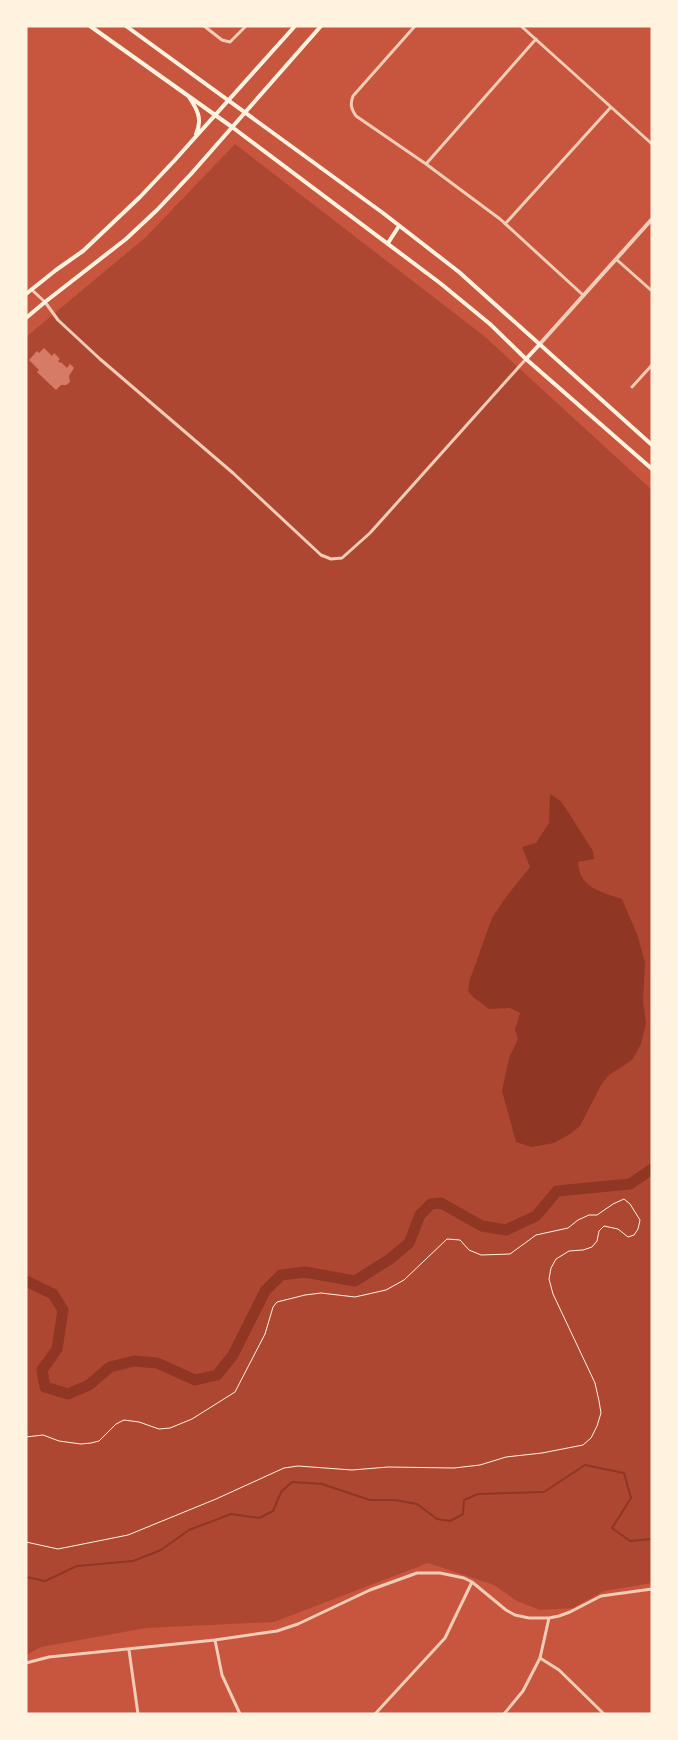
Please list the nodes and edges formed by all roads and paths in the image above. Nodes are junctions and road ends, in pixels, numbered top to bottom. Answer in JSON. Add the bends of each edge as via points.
{"nodes":[{"id":1,"x":90,"y":26,"type":"edge"},
{"id":2,"x":126,"y":26,"type":"edge"},
{"id":3,"x":204,"y":26,"type":"edge"},
{"id":4,"x":246,"y":26,"type":"edge"},
{"id":5,"x":294,"y":26,"type":"edge"},
{"id":6,"x":321,"y":26,"type":"edge"},
{"id":7,"x":414,"y":26,"type":"edge"},
{"id":8,"x":521,"y":26,"type":"edge"},
{"id":9,"x":536,"y":39,"type":"junction"},
{"id":10,"x":188,"y":95,"type":"junction"},
{"id":11,"x":227,"y":101,"type":"junction"},
{"id":12,"x":611,"y":107,"type":"junction"},
{"id":13,"x":215,"y":114,"type":"junction"},
{"id":14,"x":244,"y":114,"type":"junction"},
{"id":15,"x":232,"y":127,"type":"junction"},
{"id":16,"x":192,"y":141,"type":"junction"},
{"id":17,"x":652,"y":144,"type":"edge"},
{"id":18,"x":426,"y":164,"type":"junction"},
{"id":19,"x":652,"y":219,"type":"edge"},
{"id":20,"x":505,"y":224,"type":"junction"},
{"id":21,"x":399,"y":226,"type":"junction"},
{"id":22,"x":388,"y":243,"type":"junction"},
{"id":23,"x":616,"y":259,"type":"junction"},
{"id":24,"x":32,"y":290,"type":"junction"},
{"id":25,"x":652,"y":291,"type":"edge"},
{"id":26,"x":26,"y":294,"type":"edge"},
{"id":27,"x":583,"y":295,"type":"junction"},
{"id":28,"x":44,"y":302,"type":"junction"},
{"id":29,"x":26,"y":318,"type":"edge"},
{"id":30,"x":539,"y":345,"type":"junction"},
{"id":31,"x":526,"y":359,"type":"junction"},
{"id":32,"x":652,"y":365,"type":"edge"},
{"id":33,"x":632,"y":387,"type":"dead end"},
{"id":34,"x":652,"y":445,"type":"edge"},
{"id":35,"x":652,"y":469,"type":"edge"},
{"id":36,"x":26,"y":1437,"type":"edge"},
{"id":37,"x":26,"y":1542,"type":"edge"},
{"id":38,"x":472,"y":1582,"type":"junction"},
{"id":39,"x":652,"y":1590,"type":"edge"},
{"id":40,"x":548,"y":1618,"type":"junction"},
{"id":41,"x":215,"y":1640,"type":"junction"},
{"id":42,"x":129,"y":1650,"type":"junction"},
{"id":43,"x":540,"y":1658,"type":"junction"},
{"id":44,"x":26,"y":1664,"type":"edge"},
{"id":45,"x":138,"y":1714,"type":"edge"},
{"id":46,"x":240,"y":1714,"type":"edge"},
{"id":47,"x":374,"y":1714,"type":"edge"},
{"id":48,"x":504,"y":1714,"type":"edge"},
{"id":49,"x":604,"y":1714,"type":"edge"}],
"edges":[{"from":1,"to":10,"type":"main road"},
{"from":2,"to":11,"type":"main road"},
{"from":3,"to":4,"type":"street","via":[[228,42],[233,41]]},
{"from":5,"to":11,"type":"main road"},
{"from":6,"to":14,"type":"main road"},
{"from":7,"to":18,"type":"street","via":[[353,96],[350,106],[356,116]]},
{"from":8,"to":9,"type":"street"},
{"from":9,"to":12,"type":"street"},
{"from":9,"to":18,"type":"street"},
{"from":10,"to":13,"type":"main road"},
{"from":10,"to":16,"type":"main road","via":[[200,117]]},
{"from":11,"to":13,"type":"main road"},
{"from":11,"to":14,"type":"main road"},
{"from":12,"to":17,"type":"street"},
{"from":12,"to":20,"type":"street"},
{"from":13,"to":15,"type":"main road"},
{"from":13,"to":16,"type":"main road"},
{"from":14,"to":15,"type":"main road"},
{"from":14,"to":21,"type":"main road"},
{"from":15,"to":22,"type":"main road"},
{"from":15,"to":28,"type":"main road","via":[[138,227]]},
{"from":16,"to":24,"type":"main road","via":[[83,251]]},
{"from":18,"to":20,"type":"street"},
{"from":19,"to":23,"type":"street"},
{"from":20,"to":27,"type":"street"},
{"from":21,"to":22,"type":"main road"},
{"from":21,"to":30,"type":"main road","via":[[459,272]]},
{"from":22,"to":31,"type":"main road","via":[[490,324]]},
{"from":23,"to":25,"type":"street"},
{"from":23,"to":27,"type":"street"},
{"from":24,"to":26,"type":"main road"},
{"from":24,"to":28,"type":"street"},
{"from":27,"to":30,"type":"street"},
{"from":28,"to":29,"type":"main road"},
{"from":28,"to":31,"type":"street","via":[[58,320],[100,359],[233,473],[321,555],[332,559],[342,558],[375,529]]},
{"from":30,"to":31,"type":"main road"},
{"from":30,"to":34,"type":"main road"},
{"from":31,"to":35,"type":"main road"},
{"from":32,"to":33,"type":"street"},
{"from":36,"to":37,"type":"path","via":[[43,1435],[58,1441],[91,1443],[99,1441],[124,1420],[159,1429],[192,1419],[235,1392],[265,1334],[277,1302],[320,1293],[355,1297],[386,1290],[404,1280],[447,1239],[460,1240],[469,1250],[481,1255],[510,1254],[536,1235],[568,1228],[578,1220],[597,1215],[624,1199],[640,1220],[634,1235],[628,1237],[618,1229],[604,1226],[592,1246],[569,1251],[556,1259],[551,1268],[552,1294],[589,1367],[599,1401],[601,1413],[597,1426],[592,1438],[583,1445],[454,1468],[284,1468],[128,1535],[58,1549]]},
{"from":38,"to":40,"type":"street","via":[[515,1615]]},
{"from":38,"to":41,"type":"street","via":[[440,1573],[416,1573],[370,1590],[288,1628]]},
{"from":38,"to":47,"type":"street","via":[[445,1638]]},
{"from":39,"to":40,"type":"street","via":[[601,1596],[570,1612]]},
{"from":40,"to":43,"type":"street"},
{"from":41,"to":42,"type":"street"},
{"from":41,"to":46,"type":"street","via":[[222,1675]]},
{"from":42,"to":44,"type":"street","via":[[49,1657]]},
{"from":42,"to":45,"type":"street"},
{"from":43,"to":48,"type":"street","via":[[523,1691]]},
{"from":43,"to":49,"type":"street","via":[[559,1670]]}]}
